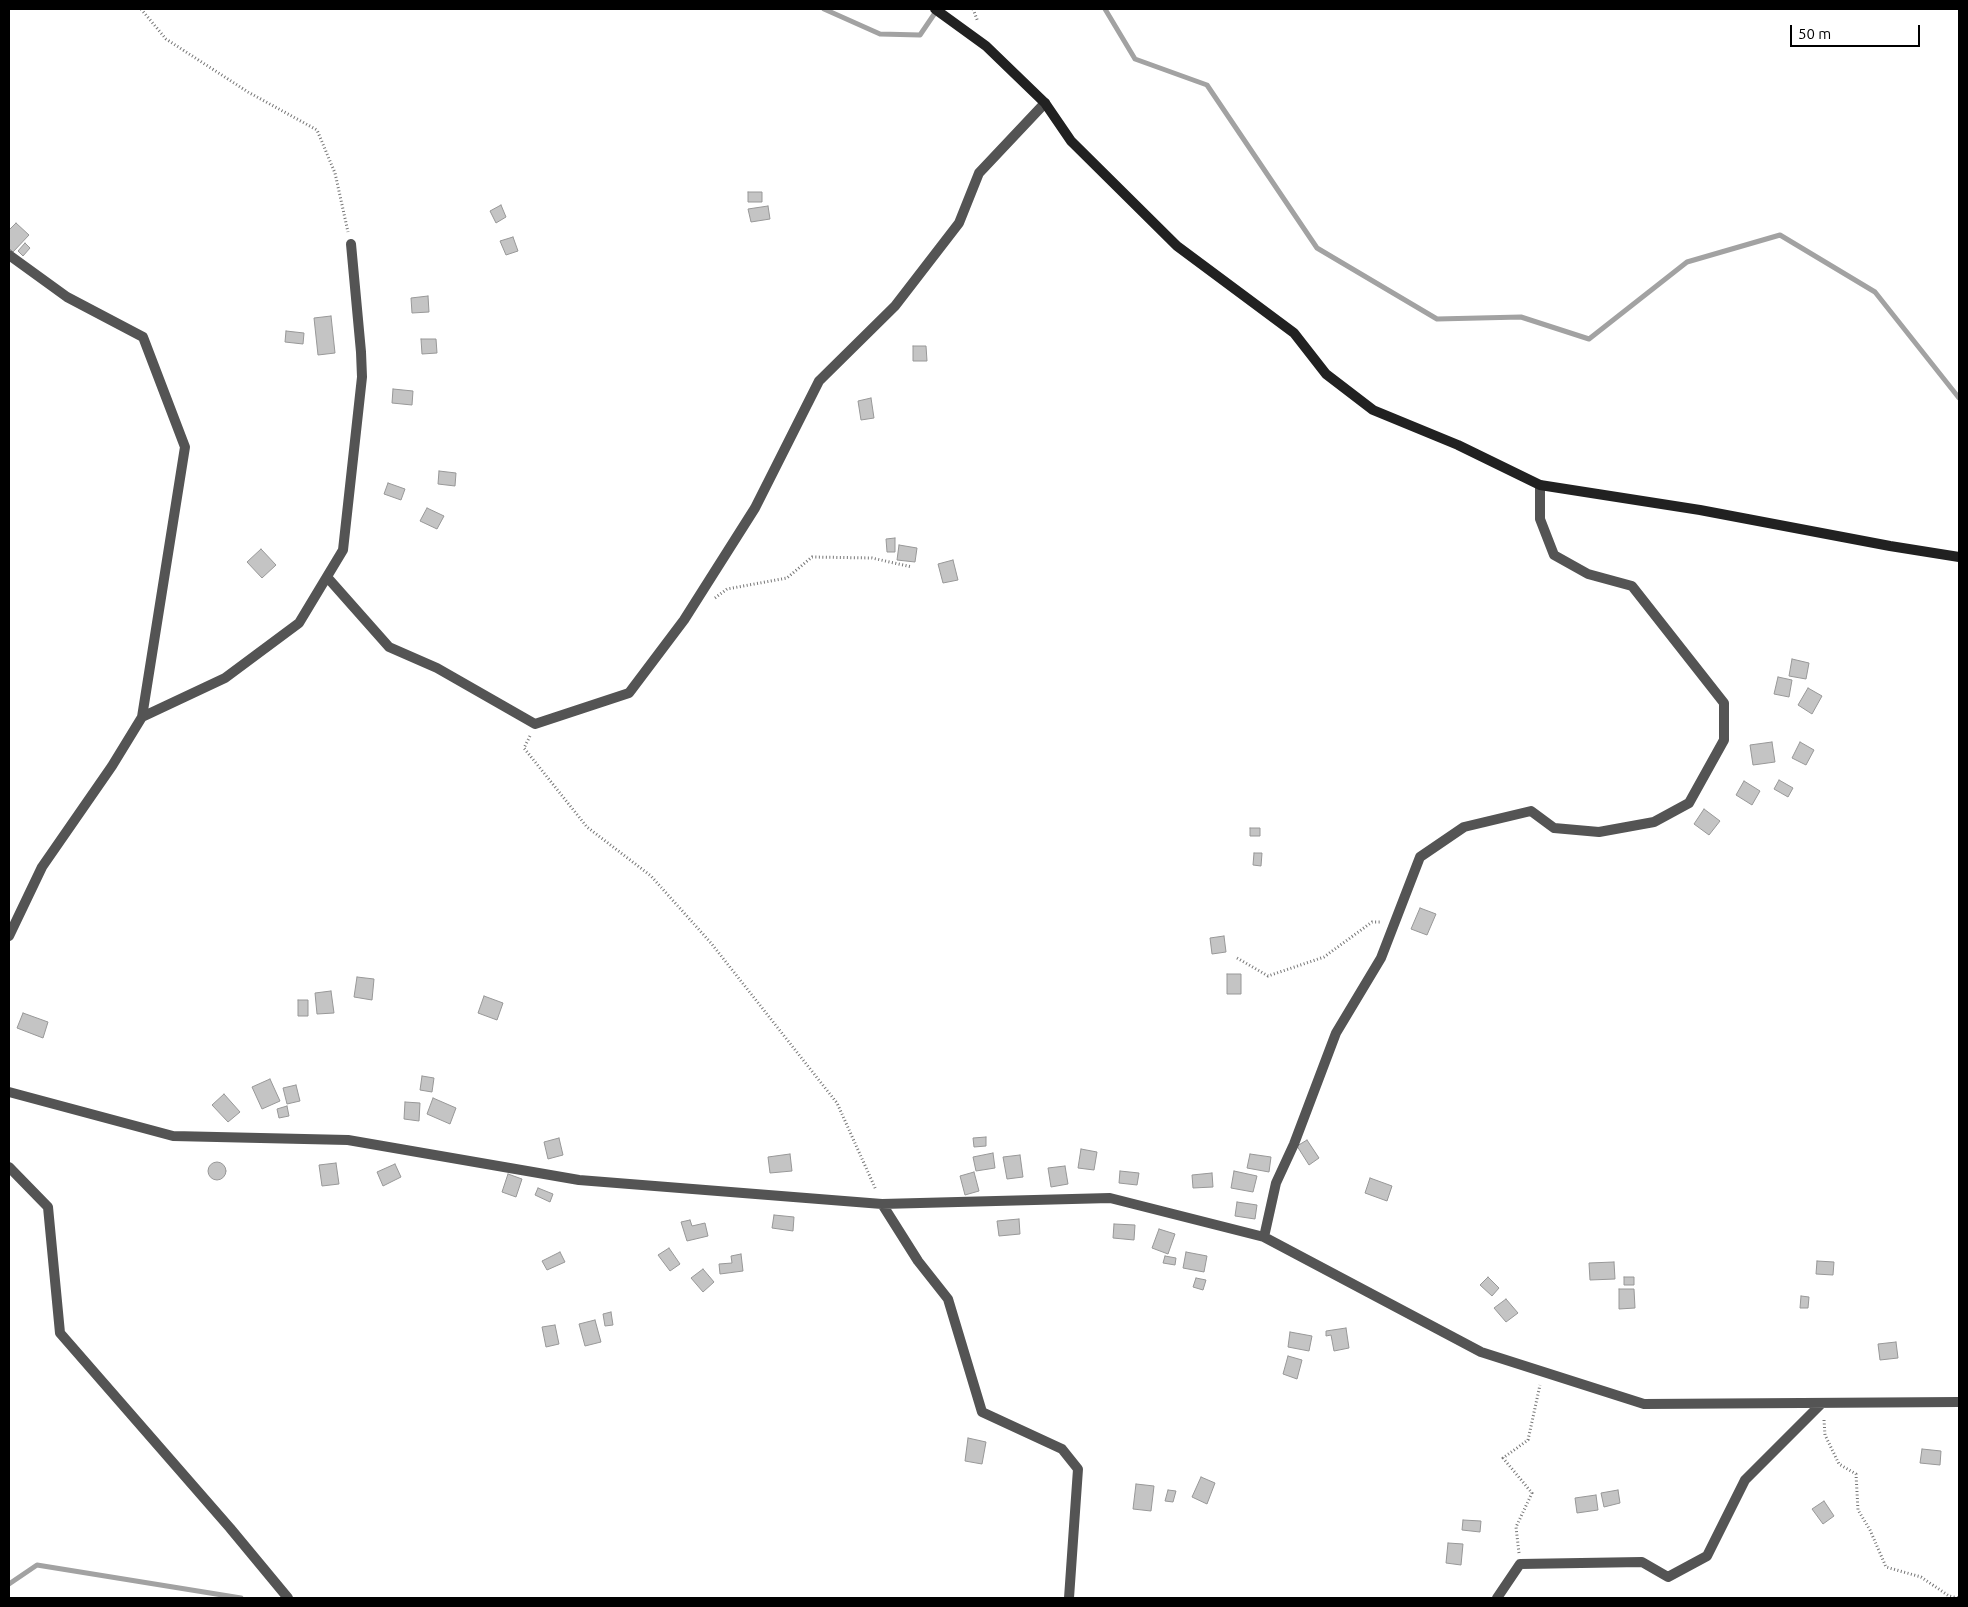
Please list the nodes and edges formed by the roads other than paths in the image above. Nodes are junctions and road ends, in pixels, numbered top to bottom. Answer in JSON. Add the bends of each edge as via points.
{"nodes":[{"id":1,"x":935,"y":9,"type":"edge"},
{"id":2,"x":1046,"y":103,"type":"junction"},
{"id":3,"x":351,"y":244,"type":"road end"},
{"id":4,"x":9,"y":255,"type":"edge"},
{"id":5,"x":1540,"y":485,"type":"junction"},
{"id":6,"x":1959,"y":557,"type":"edge"},
{"id":7,"x":327,"y":577,"type":"junction"},
{"id":8,"x":142,"y":716,"type":"junction"},
{"id":9,"x":9,"y":936,"type":"edge"},
{"id":10,"x":9,"y":1092,"type":"edge"},
{"id":11,"x":9,"y":1167,"type":"edge"},
{"id":12,"x":882,"y":1204,"type":"junction"},
{"id":13,"x":1264,"y":1237,"type":"junction"},
{"id":14,"x":1959,"y":1402,"type":"edge"},
{"id":15,"x":1822,"y":1403,"type":"junction"},
{"id":16,"x":288,"y":1598,"type":"edge"},
{"id":17,"x":1069,"y":1598,"type":"edge"},
{"id":18,"x":1497,"y":1598,"type":"edge"}],
"edges":[{"from":1,"to":2,"type":"main road","via":[[986,46]]},
{"from":2,"to":5,"type":"main road","via":[[1071,141],[1177,246],[1294,333],[1326,374],[1373,410],[1458,445]]},
{"from":2,"to":7,"type":"street","via":[[979,173],[959,223],[895,306],[820,380],[755,508],[684,620],[629,693],[535,724],[437,668],[389,647]]},
{"from":3,"to":7,"type":"street","via":[[362,377],[343,550]]},
{"from":4,"to":8,"type":"street","via":[[67,297],[143,337],[184,447]]},
{"from":5,"to":6,"type":"main road"},
{"from":5,"to":13,"type":"street","via":[[1540,518],[1554,555],[1588,574],[1632,586],[1724,703],[1724,740],[1689,803],[1654,822],[1599,832],[1554,828],[1531,811],[1464,827],[1420,857],[1381,958],[1336,1033],[1276,1183]]},
{"from":7,"to":8,"type":"street","via":[[299,623],[225,678]]},
{"from":8,"to":9,"type":"street","via":[[112,766],[42,867]]},
{"from":10,"to":12,"type":"street","via":[[173,1136],[348,1140],[580,1180]]},
{"from":11,"to":16,"type":"street","via":[[48,1207],[60,1333]]},
{"from":12,"to":13,"type":"street","via":[[1110,1198]]},
{"from":12,"to":17,"type":"street","via":[[918,1261],[948,1300],[982,1412],[1062,1449],[1078,1469]]},
{"from":13,"to":15,"type":"street","via":[[1481,1352],[1644,1404]]},
{"from":14,"to":15,"type":"street"},
{"from":15,"to":18,"type":"street","via":[[1745,1480],[1707,1556],[1668,1577],[1642,1562],[1520,1564]]}]}
